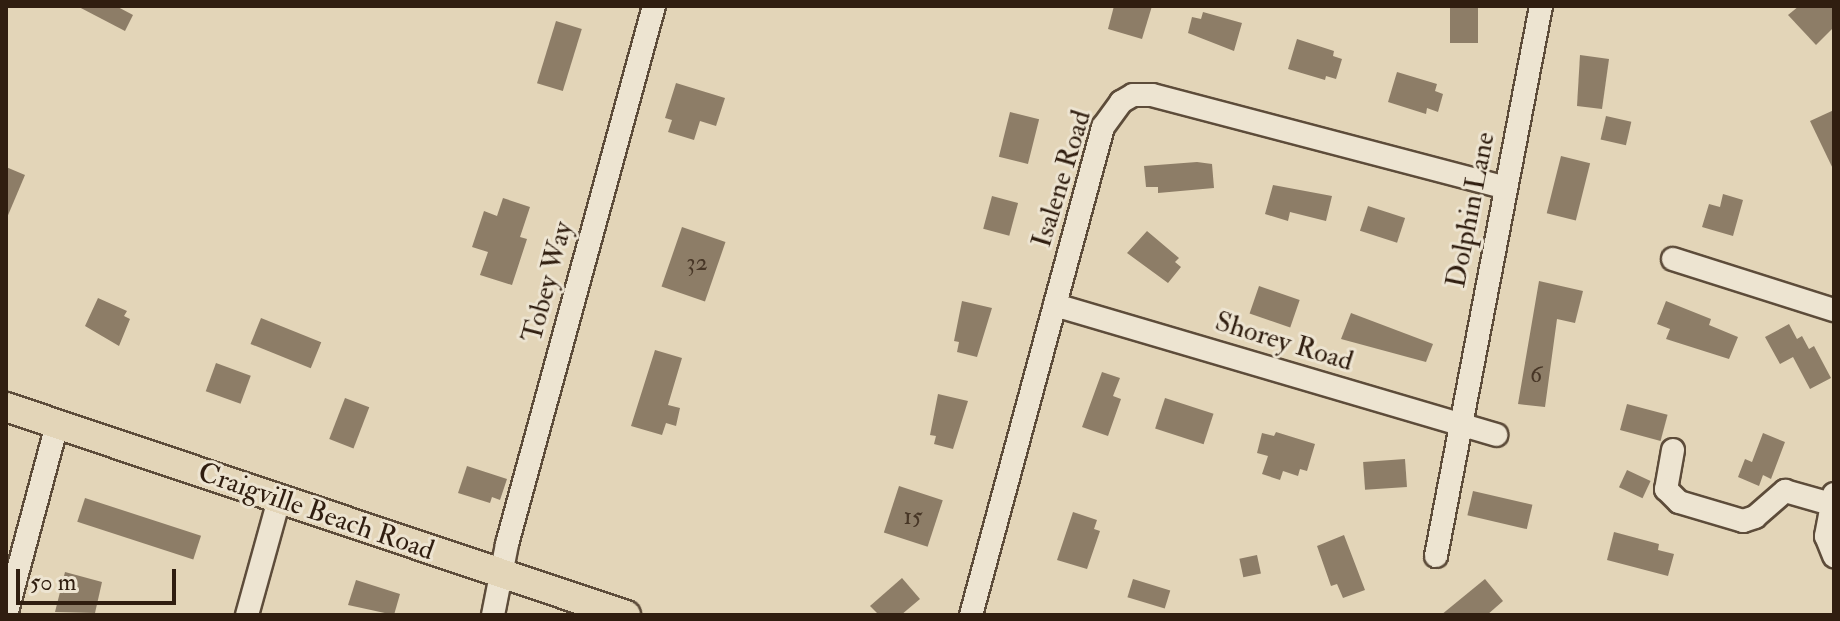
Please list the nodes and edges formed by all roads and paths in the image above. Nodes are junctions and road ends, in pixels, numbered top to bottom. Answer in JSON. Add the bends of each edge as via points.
{"nodes":[{"id":1,"x":654,"y":6,"type":"edge"},
{"id":2,"x":1541,"y":6,"type":"edge"},
{"id":3,"x":1506,"y":188,"type":"junction"},
{"id":4,"x":1673,"y":259,"type":"dead end"},
{"id":5,"x":1055,"y":305,"type":"junction"},
{"id":6,"x":1834,"y":310,"type":"edge"},
{"id":7,"x":6,"y":407,"type":"edge"},
{"id":8,"x":57,"y":424,"type":"junction"},
{"id":9,"x":1458,"y":425,"type":"junction"},
{"id":10,"x":1496,"y":435,"type":"dead end"},
{"id":11,"x":1673,"y":450,"type":"dead end"},
{"id":12,"x":1832,"y":499,"type":"edge"},
{"id":13,"x":279,"y":500,"type":"junction"},
{"id":14,"x":1436,"y":556,"type":"dead end"},
{"id":15,"x":1834,"y":556,"type":"edge"},
{"id":16,"x":503,"y":575,"type":"junction"},
{"id":17,"x":6,"y":615,"type":"edge"},
{"id":18,"x":247,"y":615,"type":"edge"},
{"id":19,"x":493,"y":615,"type":"edge"},
{"id":20,"x":626,"y":615,"type":"edge"},
{"id":21,"x":971,"y":615,"type":"edge"}],
"edges":[{"from":1,"to":16,"type":"street","name":"Tobey Way"},
{"from":2,"to":3,"type":"street","name":"Dolphin Lane"},
{"from":3,"to":5,"type":"street","name":"Isalene Road","via":[[1246,117],[1133,95],[1113,110],[1103,127]]},
{"from":3,"to":9,"type":"street","name":"Dolphin Lane"},
{"from":4,"to":6,"type":"street"},
{"from":5,"to":9,"type":"street","name":"Shorey Road"},
{"from":5,"to":21,"type":"street","name":"Isalene Road"},
{"from":7,"to":8,"type":"main road","name":"Craigville Beach Road"},
{"from":8,"to":13,"type":"main road","name":"Craigville Beach Road"},
{"from":8,"to":17,"type":"street"},
{"from":9,"to":10,"type":"street","name":"Shorey Road"},
{"from":9,"to":14,"type":"street","name":"Dolphin Lane"},
{"from":11,"to":12,"type":"street","via":[[1666,489],[1679,502],[1743,521],[1785,491]]},
{"from":12,"to":15,"type":"street","via":[[1826,536]]},
{"from":13,"to":16,"type":"main road","name":"Craigville Beach Road"},
{"from":13,"to":18,"type":"street"},
{"from":16,"to":19,"type":"street","name":"Tobey Way"},
{"from":16,"to":20,"type":"main road","name":"Craigville Beach Road"}]}
